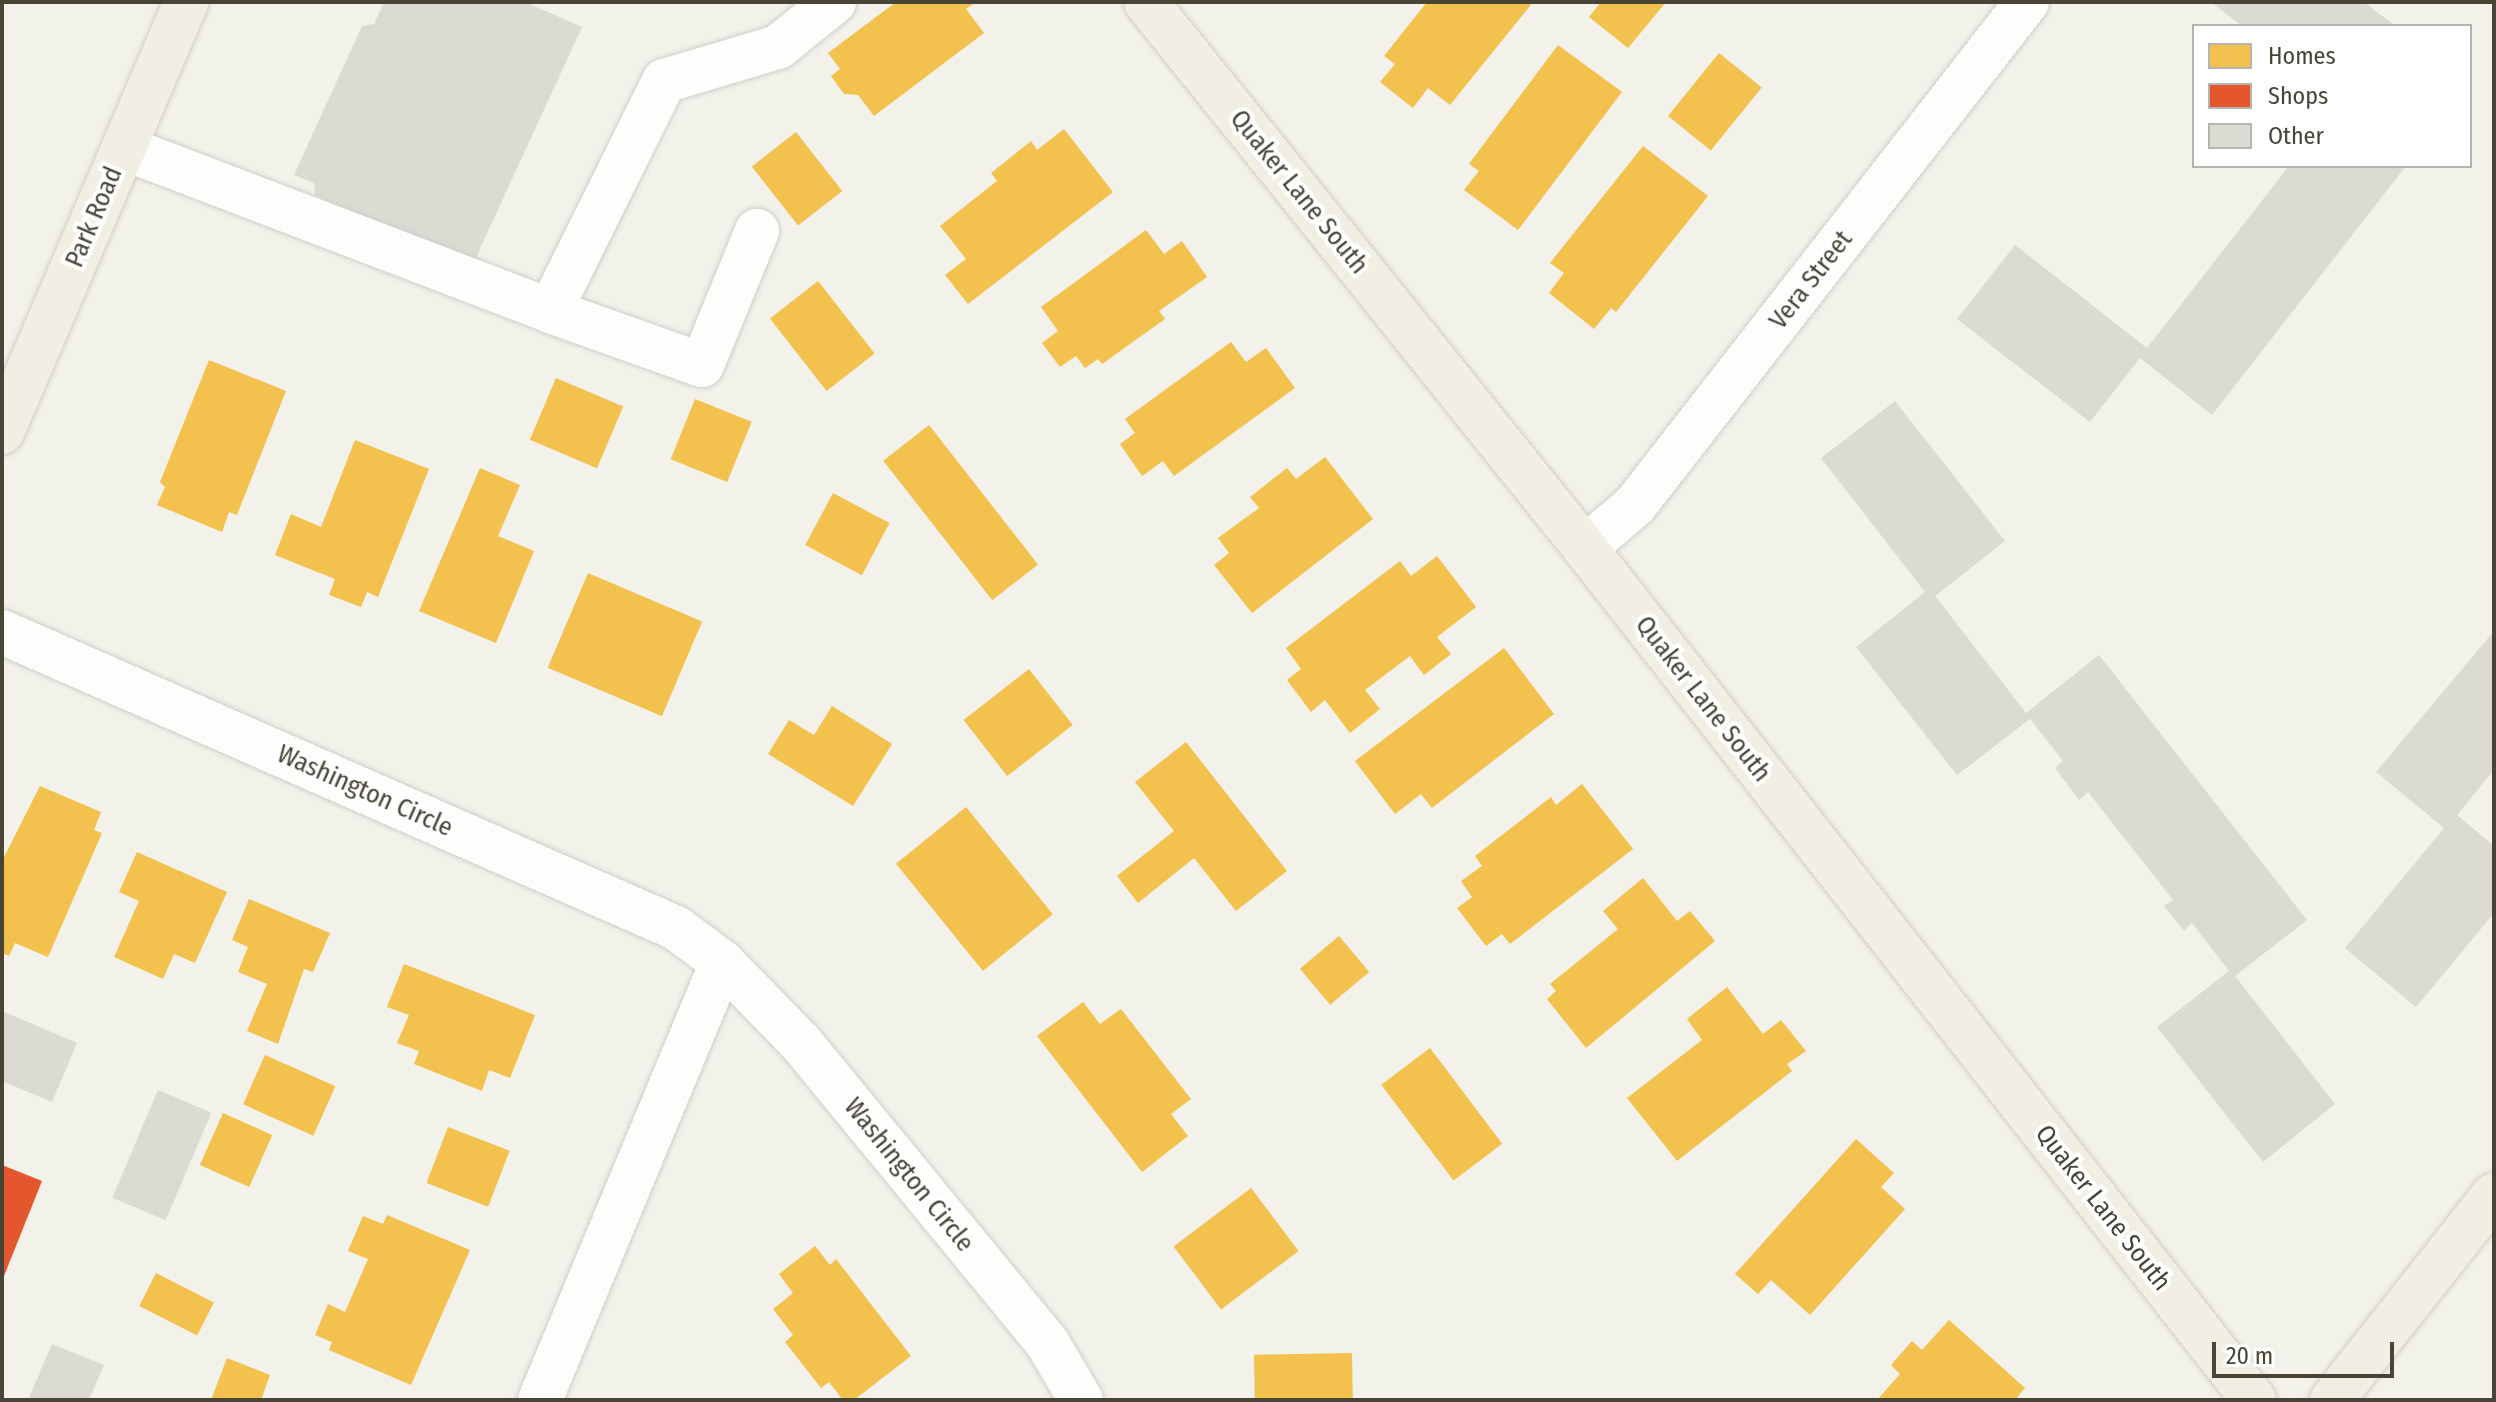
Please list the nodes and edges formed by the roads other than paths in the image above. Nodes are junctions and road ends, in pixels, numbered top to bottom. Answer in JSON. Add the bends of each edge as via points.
{"nodes":[{"id":1,"x":186,"y":2,"type":"edge"},
{"id":2,"x":834,"y":2,"type":"edge"},
{"id":3,"x":1146,"y":2,"type":"edge"},
{"id":4,"x":2027,"y":2,"type":"edge"},
{"id":5,"x":124,"y":148,"type":"junction"},
{"id":6,"x":757,"y":231,"type":"dead end"},
{"id":7,"x":550,"y":311,"type":"junction"},
{"id":8,"x":2,"y":432,"type":"edge"},
{"id":9,"x":1585,"y":548,"type":"junction"},
{"id":10,"x":2,"y":632,"type":"edge"},
{"id":11,"x":722,"y":962,"type":"junction"},
{"id":12,"x":2494,"y":1195,"type":"edge"},
{"id":13,"x":540,"y":1400,"type":"edge"},
{"id":14,"x":1081,"y":1400,"type":"edge"},
{"id":15,"x":2254,"y":1400,"type":"edge"},
{"id":16,"x":2332,"y":1400,"type":"edge"}],
"edges":[{"from":1,"to":5,"type":"main road","name":"Park Road"},
{"from":2,"to":7,"type":"street","via":[[778,47],[664,81]]},
{"from":3,"to":9,"type":"main road","name":"Quaker Lane South"},
{"from":4,"to":9,"type":"street","name":"Vera Street","via":[[1635,505]]},
{"from":5,"to":7,"type":"street"},
{"from":5,"to":8,"type":"main road","name":"Park Road"},
{"from":6,"to":7,"type":"street","via":[[702,365]]},
{"from":9,"to":15,"type":"main road","name":"Quaker Lane South"},
{"from":10,"to":11,"type":"street","name":"Washington Circle","via":[[676,928]]},
{"from":11,"to":13,"type":"street"},
{"from":11,"to":14,"type":"street","name":"Washington Circle","via":[[801,1043],[1048,1344]]},
{"from":12,"to":16,"type":"main road"}]}
